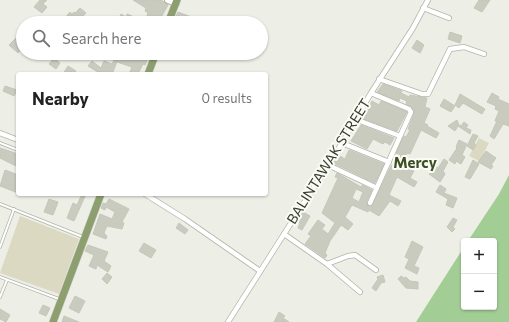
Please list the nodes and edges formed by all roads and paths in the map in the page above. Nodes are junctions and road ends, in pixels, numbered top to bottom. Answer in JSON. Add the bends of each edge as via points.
{"nodes":[{"id":1,"x":168,"y":0,"type":"edge"},
{"id":2,"x":428,"y":0,"type":"edge"},
{"id":3,"x":176,"y":1,"type":"edge"},
{"id":4,"x":423,"y":8,"type":"junction"},
{"id":5,"x":171,"y":16,"type":"edge"},
{"id":6,"x":449,"y":18,"type":"dead end"},
{"id":7,"x":484,"y":54,"type":"dead end"},
{"id":8,"x":153,"y":60,"type":"edge"},
{"id":9,"x":149,"y":72,"type":"edge"},
{"id":10,"x":379,"y":79,"type":"junction"},
{"id":11,"x":370,"y":93,"type":"junction"},
{"id":12,"x":355,"y":118,"type":"junction"},
{"id":13,"x":0,"y":133,"type":"edge"},
{"id":14,"x":400,"y":136,"type":"junction"},
{"id":15,"x":16,"y":139,"type":"edge"},
{"id":16,"x":0,"y":143,"type":"edge"},
{"id":17,"x":342,"y":143,"type":"junction"},
{"id":18,"x":16,"y":149,"type":"edge"},
{"id":19,"x":389,"y":162,"type":"junction"},
{"id":20,"x":328,"y":165,"type":"junction"},
{"id":21,"x":377,"y":188,"type":"junction"},
{"id":22,"x":100,"y":196,"type":"edge"},
{"id":23,"x":148,"y":196,"type":"edge"},
{"id":24,"x":370,"y":203,"type":"dead end"},
{"id":25,"x":0,"y":204,"type":"edge"},
{"id":26,"x":14,"y":209,"type":"junction"},
{"id":27,"x":284,"y":234,"type":"junction"},
{"id":28,"x":84,"y":237,"type":"junction"},
{"id":29,"x":0,"y":247,"type":"edge"},
{"id":30,"x":327,"y":264,"type":"junction"},
{"id":31,"x":376,"y":270,"type":"dead end"},
{"id":32,"x":260,"y":271,"type":"junction"},
{"id":33,"x":0,"y":277,"type":"edge"},
{"id":34,"x":7,"y":280,"type":"junction"},
{"id":35,"x":360,"y":292,"type":"dead end"},
{"id":36,"x":0,"y":297,"type":"edge"},
{"id":37,"x":61,"y":300,"type":"junction"},
{"id":38,"x":53,"y":322,"type":"edge"},
{"id":39,"x":228,"y":322,"type":"edge"}],
"edges":[{"from":1,"to":3,"type":"street"},
{"from":2,"to":4,"type":"street","name":"BALINTAWAK STREET"},
{"from":3,"to":5,"type":"main road"},
{"from":4,"to":6,"type":"street"},
{"from":4,"to":10,"type":"street","name":"BALINTAWAK STREET"},
{"from":7,"to":10,"type":"street","via":[[464,48],[450,49],[428,94]]},
{"from":8,"to":9,"type":"main road"},
{"from":10,"to":11,"type":"street","name":"BALINTAWAK STREET"},
{"from":11,"to":12,"type":"street","name":"BALINTAWAK STREET"},
{"from":11,"to":14,"type":"street","via":[[411,111]]},
{"from":12,"to":14,"type":"street"},
{"from":12,"to":17,"type":"street","name":"BALINTAWAK STREET"},
{"from":13,"to":15,"type":"street"},
{"from":14,"to":19,"type":"street"},
{"from":16,"to":18,"type":"lane"},
{"from":17,"to":19,"type":"street"},
{"from":17,"to":20,"type":"street","name":"BALINTAWAK STREET"},
{"from":19,"to":21,"type":"street"},
{"from":20,"to":21,"type":"street"},
{"from":20,"to":27,"type":"street","name":"BALINTAWAK STREET"},
{"from":21,"to":24,"type":"street"},
{"from":22,"to":28,"type":"main road"},
{"from":23,"to":32,"type":"street"},
{"from":25,"to":26,"type":"lane"},
{"from":26,"to":28,"type":"lane"},
{"from":26,"to":29,"type":"lane"},
{"from":27,"to":30,"type":"street"},
{"from":27,"to":32,"type":"street","name":"BALINTAWAK STREET"},
{"from":28,"to":37,"type":"main road"},
{"from":30,"to":31,"type":"street","via":[[355,255]]},
{"from":30,"to":35,"type":"street"},
{"from":32,"to":39,"type":"street","name":"BALINTAWAK STREET"},
{"from":33,"to":34,"type":"lane"},
{"from":34,"to":36,"type":"lane"},
{"from":34,"to":37,"type":"lane"},
{"from":37,"to":38,"type":"main road"}]}
